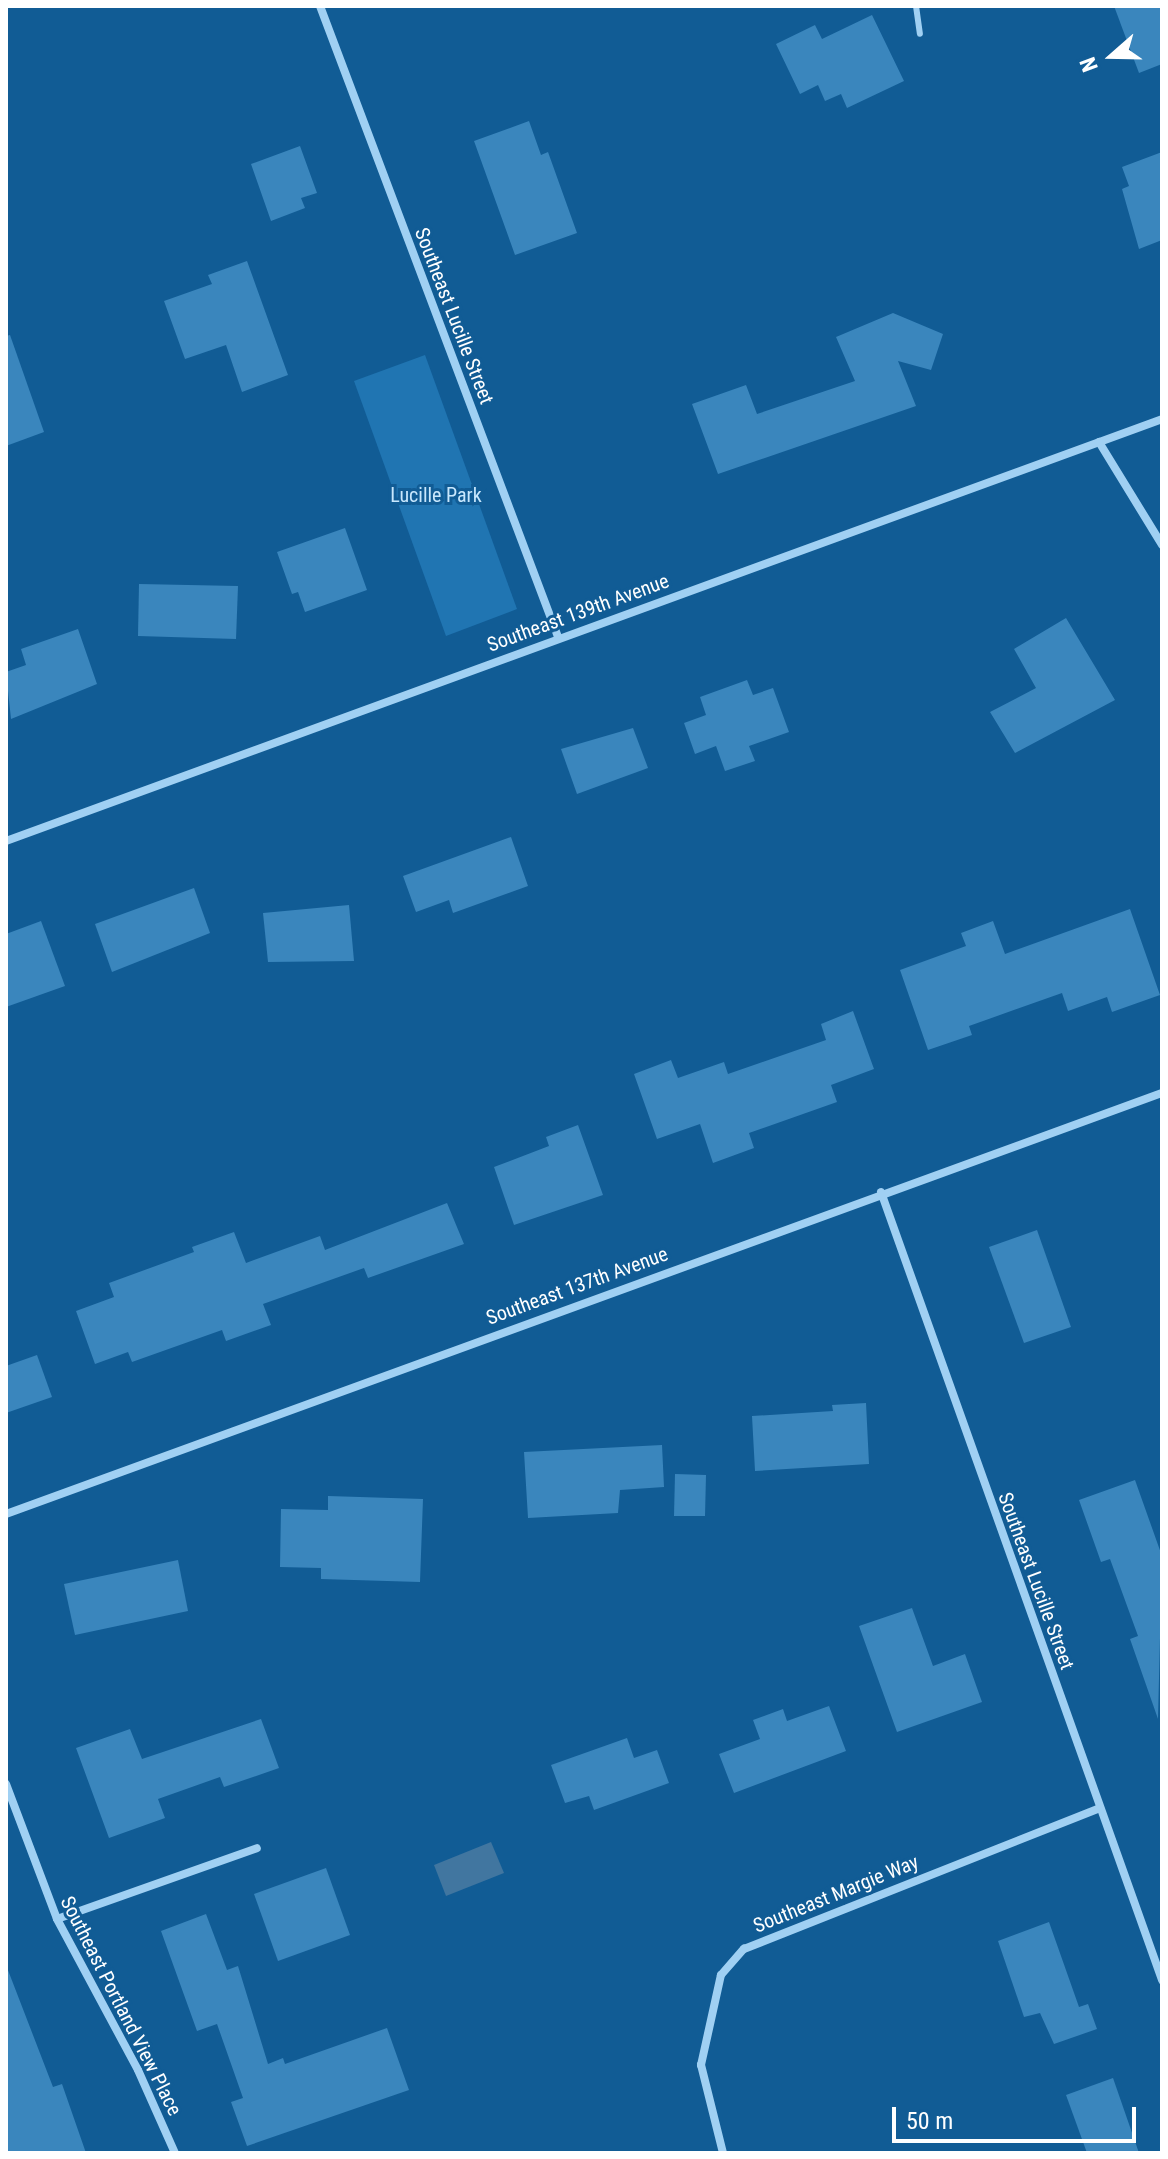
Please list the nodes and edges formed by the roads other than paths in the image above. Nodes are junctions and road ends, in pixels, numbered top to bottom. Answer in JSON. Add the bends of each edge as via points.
{"nodes":[{"id":1,"x":320,"y":6,"type":"edge"},
{"id":2,"x":916,"y":6,"type":"edge"},
{"id":3,"x":920,"y":34,"type":"dead end"},
{"id":4,"x":1162,"y":419,"type":"edge"},
{"id":5,"x":1099,"y":442,"type":"junction"},
{"id":6,"x":1162,"y":545,"type":"edge"},
{"id":7,"x":558,"y":637,"type":"junction"},
{"id":8,"x":6,"y":841,"type":"edge"},
{"id":9,"x":1162,"y":1093,"type":"edge"},
{"id":10,"x":881,"y":1192,"type":"junction"},
{"id":11,"x":6,"y":1514,"type":"edge"},
{"id":12,"x":6,"y":1784,"type":"edge"},
{"id":13,"x":1100,"y":1808,"type":"junction"},
{"id":14,"x":257,"y":1848,"type":"dead end"},
{"id":15,"x":57,"y":1919,"type":"junction"},
{"id":16,"x":1162,"y":1980,"type":"edge"},
{"id":17,"x":175,"y":2153,"type":"edge"},
{"id":18,"x":723,"y":2153,"type":"edge"}],
"edges":[{"from":1,"to":7,"type":"street","name":"Southeast Lucille Street"},
{"from":2,"to":3,"type":"lane"},
{"from":4,"to":5,"type":"street","name":"Southeast 139th Avenue"},
{"from":5,"to":6,"type":"street"},
{"from":5,"to":7,"type":"street","name":"Southeast 139th Avenue"},
{"from":7,"to":8,"type":"street","name":"Southeast 139th Avenue"},
{"from":9,"to":10,"type":"street","name":"Southeast 137th Avenue"},
{"from":10,"to":11,"type":"street","name":"Southeast 137th Avenue"},
{"from":10,"to":13,"type":"street","name":"Southeast Lucille Street"},
{"from":12,"to":15,"type":"street","name":"Southeast Portland View Place"},
{"from":13,"to":16,"type":"street","name":"Southeast Lucille Street"},
{"from":13,"to":18,"type":"street","name":"Southeast Margie Way","via":[[744,1949],[721,1975],[701,2065]]},
{"from":14,"to":15,"type":"street"},
{"from":15,"to":17,"type":"street","name":"Southeast Portland View Place","via":[[138,2070]]}]}
